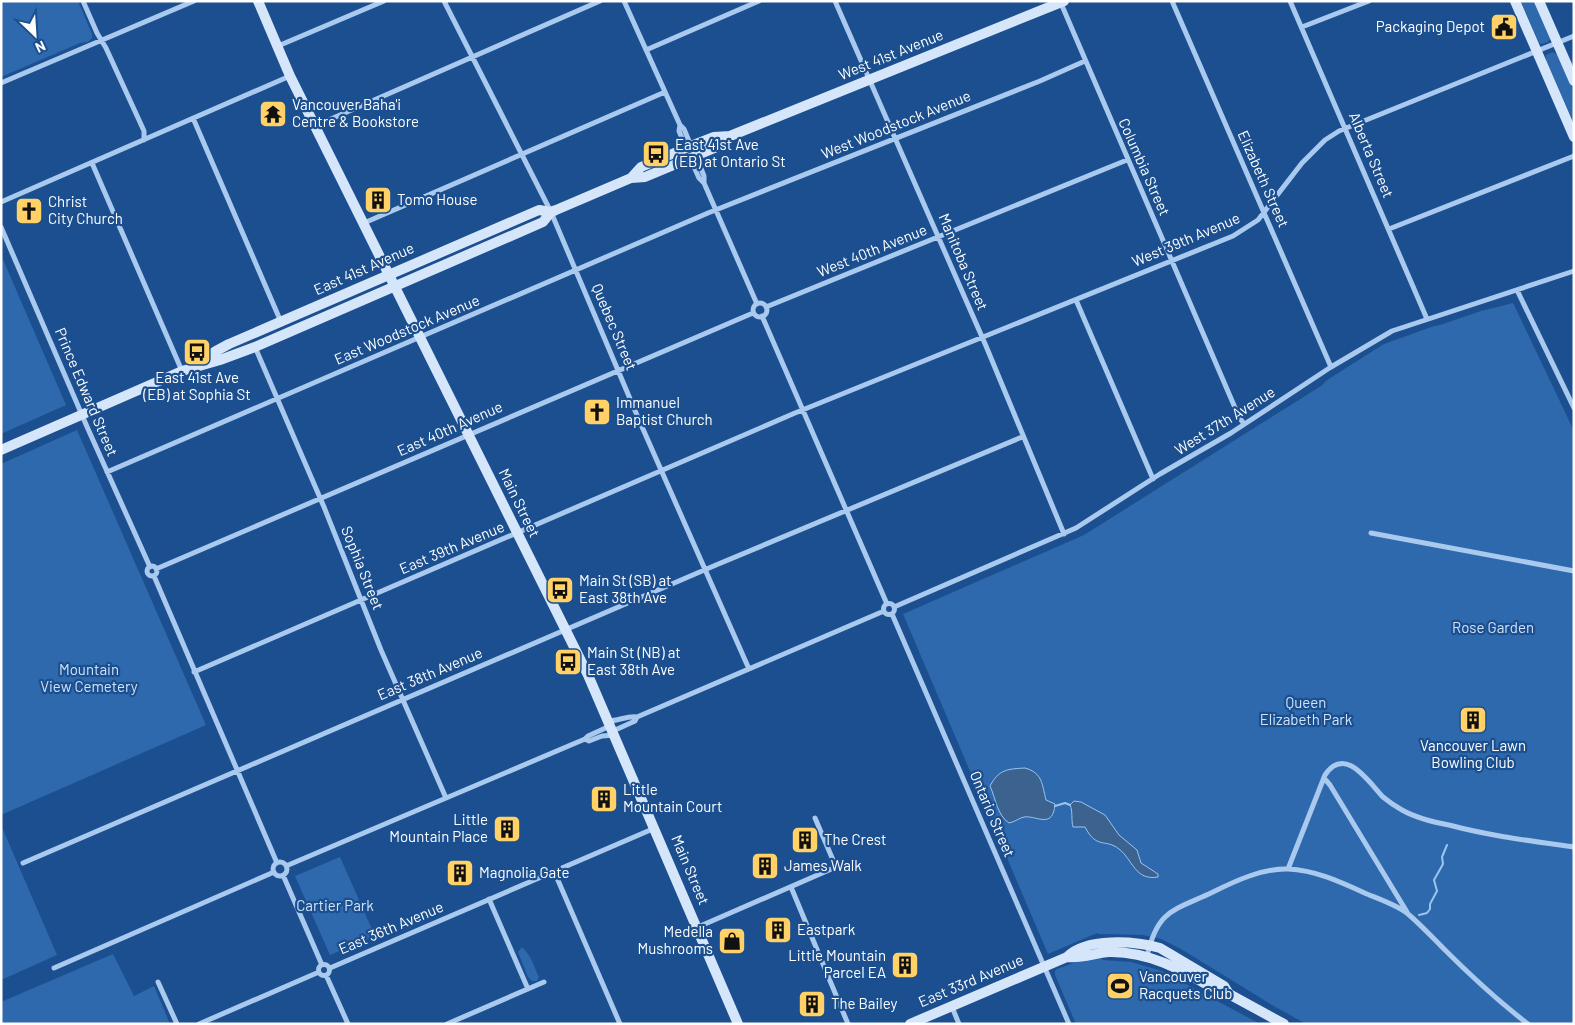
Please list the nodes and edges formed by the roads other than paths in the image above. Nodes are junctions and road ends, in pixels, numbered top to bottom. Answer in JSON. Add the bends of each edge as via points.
{"nodes":[{"id":1,"x":83,"y":1,"type":"edge"},
{"id":2,"x":194,"y":1,"type":"edge"},
{"id":3,"x":258,"y":1,"type":"edge"},
{"id":4,"x":384,"y":1,"type":"edge"},
{"id":5,"x":444,"y":1,"type":"edge"},
{"id":6,"x":600,"y":1,"type":"edge"},
{"id":7,"x":624,"y":1,"type":"edge"},
{"id":8,"x":759,"y":1,"type":"edge"},
{"id":9,"x":835,"y":1,"type":"edge"},
{"id":10,"x":1172,"y":1,"type":"edge"},
{"id":11,"x":1290,"y":1,"type":"edge"},
{"id":12,"x":1369,"y":1,"type":"edge"},
{"id":13,"x":1515,"y":1,"type":"edge"},
{"id":14,"x":1539,"y":1,"type":"edge"},
{"id":15,"x":1062,"y":2,"type":"edge"},
{"id":16,"x":1302,"y":27,"type":"junction"},
{"id":17,"x":1574,"y":36,"type":"edge"},
{"id":18,"x":102,"y":41,"type":"junction"},
{"id":19,"x":1557,"y":43,"type":"junction"},
{"id":20,"x":277,"y":47,"type":"junction"},
{"id":21,"x":646,"y":50,"type":"junction"},
{"id":22,"x":1537,"y":52,"type":"junction"},
{"id":23,"x":473,"y":57,"type":"junction"},
{"id":24,"x":1085,"y":61,"type":"junction"},
{"id":25,"x":290,"y":76,"type":"junction"},
{"id":26,"x":870,"y":79,"type":"junction"},
{"id":27,"x":1574,"y":81,"type":"edge"},
{"id":28,"x":1,"y":83,"type":"edge"},
{"id":29,"x":665,"y":92,"type":"junction"},
{"id":30,"x":193,"y":118,"type":"junction"},
{"id":31,"x":315,"y":126,"type":"junction"},
{"id":32,"x":1345,"y":128,"type":"junction"},
{"id":33,"x":896,"y":138,"type":"junction"},
{"id":34,"x":1574,"y":138,"type":"edge"},
{"id":35,"x":144,"y":140,"type":"junction"},
{"id":36,"x":691,"y":152,"type":"junction"},
{"id":37,"x":521,"y":154,"type":"junction"},
{"id":38,"x":1574,"y":156,"type":"edge"},
{"id":39,"x":1127,"y":160,"type":"junction"},
{"id":40,"x":92,"y":162,"type":"junction"},
{"id":41,"x":1,"y":202,"type":"edge"},
{"id":42,"x":716,"y":210,"type":"junction"},
{"id":43,"x":551,"y":212,"type":"junction"},
{"id":44,"x":1264,"y":213,"type":"junction"},
{"id":45,"x":364,"y":223,"type":"junction"},
{"id":46,"x":1,"y":227,"type":"edge"},
{"id":47,"x":1389,"y":229,"type":"junction"},
{"id":48,"x":938,"y":237,"type":"junction"},
{"id":49,"x":1172,"y":261,"type":"junction"},
{"id":50,"x":576,"y":271,"type":"junction"},
{"id":51,"x":1574,"y":271,"type":"edge"},
{"id":52,"x":389,"y":274,"type":"junction"},
{"id":53,"x":396,"y":287,"type":"junction"},
{"id":54,"x":1517,"y":290,"type":"junction"},
{"id":55,"x":1076,"y":300,"type":"junction"},
{"id":56,"x":757,"y":304,"type":"junction"},
{"id":57,"x":766,"y":307,"type":"junction"},
{"id":58,"x":753,"y":313,"type":"junction"},
{"id":59,"x":762,"y":316,"type":"junction"},
{"id":60,"x":1427,"y":319,"type":"junction"},
{"id":61,"x":281,"y":322,"type":"junction"},
{"id":62,"x":420,"y":337,"type":"junction"},
{"id":63,"x":982,"y":338,"type":"junction"},
{"id":64,"x":255,"y":347,"type":"junction"},
{"id":65,"x":1331,"y":367,"type":"junction"},
{"id":66,"x":187,"y":369,"type":"junction"},
{"id":67,"x":619,"y":371,"type":"junction"},
{"id":68,"x":277,"y":399,"type":"junction"},
{"id":69,"x":1574,"y":408,"type":"edge"},
{"id":70,"x":803,"y":410,"type":"junction"},
{"id":71,"x":82,"y":414,"type":"junction"},
{"id":72,"x":1244,"y":424,"type":"junction"},
{"id":73,"x":468,"y":434,"type":"junction"},
{"id":74,"x":1022,"y":437,"type":"junction"},
{"id":75,"x":1,"y":450,"type":"edge"},
{"id":76,"x":662,"y":470,"type":"junction"},
{"id":77,"x":108,"y":472,"type":"junction"},
{"id":78,"x":1153,"y":479,"type":"junction"},
{"id":79,"x":321,"y":499,"type":"junction"},
{"id":80,"x":846,"y":510,"type":"junction"},
{"id":81,"x":517,"y":533,"type":"junction"},
{"id":82,"x":1371,"y":533,"type":"dead end"},
{"id":83,"x":1064,"y":534,"type":"junction"},
{"id":84,"x":150,"y":566,"type":"junction"},
{"id":85,"x":156,"y":569,"type":"junction"},
{"id":86,"x":706,"y":570,"type":"junction"},
{"id":87,"x":1574,"y":571,"type":"edge"},
{"id":88,"x":154,"y":576,"type":"junction"},
{"id":89,"x":361,"y":600,"type":"junction"},
{"id":90,"x":887,"y":604,"type":"junction"},
{"id":91,"x":894,"y":607,"type":"junction"},
{"id":92,"x":884,"y":611,"type":"junction"},
{"id":93,"x":892,"y":614,"type":"junction"},
{"id":94,"x":565,"y":630,"type":"junction"},
{"id":95,"x":749,"y":669,"type":"junction"},
{"id":96,"x":194,"y":672,"type":"junction"},
{"id":97,"x":402,"y":700,"type":"junction"},
{"id":98,"x":637,"y":717,"type":"junction"},
{"id":99,"x":612,"y":728,"type":"junction"},
{"id":100,"x":585,"y":740,"type":"junction"},
{"id":101,"x":237,"y":770,"type":"junction"},
{"id":102,"x":1324,"y":778,"type":"junction"},
{"id":103,"x":446,"y":798,"type":"junction"},
{"id":104,"x":814,"y":818,"type":"dead end"},
{"id":105,"x":654,"y":828,"type":"junction"},
{"id":106,"x":1574,"y":847,"type":"edge"},
{"id":107,"x":24,"y":863,"type":"dead end"},
{"id":108,"x":277,"y":863,"type":"junction"},
{"id":109,"x":286,"y":866,"type":"junction"},
{"id":110,"x":1288,"y":869,"type":"junction"},
{"id":111,"x":554,"y":871,"type":"junction"},
{"id":112,"x":274,"y":872,"type":"junction"},
{"id":113,"x":283,"y":875,"type":"junction"},
{"id":114,"x":791,"y":887,"type":"junction"},
{"id":115,"x":489,"y":899,"type":"junction"},
{"id":116,"x":1406,"y":912,"type":"junction"},
{"id":117,"x":698,"y":927,"type":"junction"},
{"id":118,"x":1150,"y":945,"type":"junction"},
{"id":119,"x":1147,"y":956,"type":"junction"},
{"id":120,"x":1067,"y":957,"type":"junction"},
{"id":121,"x":322,"y":965,"type":"junction"},
{"id":122,"x":1044,"y":966,"type":"junction"},
{"id":123,"x":54,"y":968,"type":"dead end"},
{"id":124,"x":330,"y":968,"type":"junction"},
{"id":125,"x":319,"y":972,"type":"junction"},
{"id":126,"x":326,"y":975,"type":"junction"},
{"id":127,"x":158,"y":982,"type":"dead end"},
{"id":128,"x":544,"y":982,"type":"dead end"},
{"id":129,"x":528,"y":989,"type":"junction"},
{"id":130,"x":1229,"y":994,"type":"junction"},
{"id":131,"x":951,"y":1006,"type":"junction"},
{"id":132,"x":176,"y":1024,"type":"edge"},
{"id":133,"x":198,"y":1024,"type":"edge"},
{"id":134,"x":348,"y":1024,"type":"edge"},
{"id":135,"x":447,"y":1024,"type":"edge"},
{"id":136,"x":620,"y":1024,"type":"edge"},
{"id":137,"x":738,"y":1024,"type":"edge"},
{"id":138,"x":848,"y":1024,"type":"edge"},
{"id":139,"x":910,"y":1024,"type":"edge"},
{"id":140,"x":959,"y":1024,"type":"edge"},
{"id":141,"x":1069,"y":1024,"type":"edge"},
{"id":142,"x":1284,"y":1024,"type":"edge"},
{"id":143,"x":1528,"y":1024,"type":"edge"}],
"edges":[{"from":1,"to":18,"type":"street"},
{"from":2,"to":18,"type":"street"},
{"from":3,"to":20,"type":"main road","name":"Main Street"},
{"from":4,"to":20,"type":"street"},
{"from":5,"to":23,"type":"street","name":"Quebec Street"},
{"from":6,"to":23,"type":"street"},
{"from":7,"to":21,"type":"street"},
{"from":8,"to":21,"type":"street"},
{"from":9,"to":26,"type":"street","name":"Manitoba Street"},
{"from":10,"to":44,"type":"street","name":"Elizabeth Street"},
{"from":11,"to":16,"type":"street","name":"Alberta Street"},
{"from":12,"to":16,"type":"street"},
{"from":13,"to":22,"type":"main road"},
{"from":14,"to":19,"type":"main road"},
{"from":15,"to":24,"type":"street","name":"Columbia Street"},
{"from":15,"to":26,"type":"main road","name":"West 41st Avenue"},
{"from":16,"to":32,"type":"street","name":"Alberta Street"},
{"from":17,"to":19,"type":"street","name":"West 39th Avenue"},
{"from":18,"to":28,"type":"street"},
{"from":18,"to":35,"type":"street","via":[[144,131]]},
{"from":19,"to":22,"type":"street","name":"West 39th Avenue"},
{"from":19,"to":27,"type":"main road"},
{"from":20,"to":25,"type":"main road","name":"Main Street"},
{"from":21,"to":29,"type":"street"},
{"from":22,"to":32,"type":"street","name":"West 39th Avenue"},
{"from":22,"to":34,"type":"main road"},
{"from":23,"to":31,"type":"street"},
{"from":23,"to":37,"type":"street","name":"Quebec Street"},
{"from":24,"to":33,"type":"street","name":"West Woodstock Avenue"},
{"from":24,"to":39,"type":"street","name":"Columbia Street"},
{"from":25,"to":30,"type":"street"},
{"from":25,"to":31,"type":"main road","name":"Main Street"},
{"from":26,"to":33,"type":"street","name":"Manitoba Street"},
{"from":26,"to":36,"type":"main road","name":"West 41st Avenue","via":[[730,136],[717,147]]},
{"from":29,"to":36,"type":"street","via":[[684,129]]},
{"from":29,"to":37,"type":"street"},
{"from":30,"to":35,"type":"street"},
{"from":30,"to":61,"type":"street"},
{"from":31,"to":45,"type":"main road","name":"Main Street"},
{"from":32,"to":44,"type":"street","name":"West 39th Avenue","via":[[1324,140],[1302,163]]},
{"from":32,"to":47,"type":"street","name":"Alberta Street"},
{"from":33,"to":42,"type":"street","name":"West Woodstock Avenue"},
{"from":33,"to":48,"type":"street","name":"Manitoba Street"},
{"from":35,"to":40,"type":"street"},
{"from":36,"to":42,"type":"street"},
{"from":36,"to":43,"type":"main road","name":"East 41st Avenue","via":[[641,167],[631,178]]},
{"from":37,"to":43,"type":"street","name":"Quebec Street"},
{"from":37,"to":45,"type":"street"},
{"from":38,"to":47,"type":"street"},
{"from":39,"to":48,"type":"street","name":"West 40th Avenue"},
{"from":39,"to":49,"type":"street","name":"Columbia Street"},
{"from":40,"to":41,"type":"street"},
{"from":40,"to":66,"type":"street"},
{"from":42,"to":50,"type":"street","name":"East Woodstock Avenue"},
{"from":42,"to":56,"type":"street"},
{"from":43,"to":50,"type":"street","name":"Quebec Street"},
{"from":43,"to":52,"type":"main road","name":"East 41st Avenue","via":[[539,210]]},
{"from":43,"to":53,"type":"main road","name":"East 41st Avenue","via":[[543,222]]},
{"from":44,"to":49,"type":"street","name":"West 39th Avenue","via":[[1239,232]]},
{"from":44,"to":65,"type":"street","name":"Elizabeth Street"},
{"from":45,"to":52,"type":"main road","name":"Main Street"},
{"from":46,"to":71,"type":"street","name":"Prince Edward Street"},
{"from":47,"to":60,"type":"street","name":"Alberta Street"},
{"from":48,"to":57,"type":"street","name":"West 40th Avenue"},
{"from":48,"to":63,"type":"street","name":"Manitoba Street"},
{"from":49,"to":55,"type":"street","name":"West 39th Avenue"},
{"from":49,"to":72,"type":"street","name":"Columbia Street"},
{"from":50,"to":62,"type":"street","name":"East Woodstock Avenue"},
{"from":50,"to":67,"type":"street","name":"Quebec Street"},
{"from":51,"to":54,"type":"street","name":"West 37th Avenue"},
{"from":52,"to":53,"type":"main road","name":"Main Street"},
{"from":52,"to":61,"type":"main road","name":"East 41st Avenue"},
{"from":53,"to":62,"type":"main road","name":"Main Street"},
{"from":53,"to":64,"type":"main road","name":"East 41st Avenue"},
{"from":54,"to":60,"type":"street","name":"West 37th Avenue"},
{"from":54,"to":69,"type":"street"},
{"from":55,"to":63,"type":"street","name":"West 39th Avenue"},
{"from":55,"to":78,"type":"street"},
{"from":56,"to":57,"type":"street"},
{"from":56,"to":58,"type":"street"},
{"from":57,"to":59,"type":"street"},
{"from":58,"to":59,"type":"street"},
{"from":58,"to":67,"type":"street","name":"East 40th Avenue"},
{"from":59,"to":70,"type":"street"},
{"from":60,"to":65,"type":"street","name":"West 37th Avenue","via":[[1392,331]]},
{"from":61,"to":66,"type":"main road","name":"East 41st Avenue","via":[[216,350]]},
{"from":62,"to":68,"type":"street","name":"East Woodstock Avenue"},
{"from":62,"to":73,"type":"main road","name":"Main Street"},
{"from":63,"to":70,"type":"street","name":"West 39th Avenue"},
{"from":63,"to":74,"type":"street","name":"Manitoba Street"},
{"from":64,"to":66,"type":"main road","name":"East 41st Avenue"},
{"from":64,"to":68,"type":"street","name":"Sophia Street"},
{"from":65,"to":72,"type":"street","name":"West 37th Avenue"},
{"from":66,"to":71,"type":"main road","name":"East 41st Avenue"},
{"from":67,"to":73,"type":"street","name":"East 40th Avenue"},
{"from":67,"to":76,"type":"street","name":"Quebec Street"},
{"from":68,"to":77,"type":"street","name":"East Woodstock Avenue"},
{"from":68,"to":79,"type":"street","name":"Sophia Street"},
{"from":70,"to":76,"type":"street","name":"East 39th Avenue"},
{"from":70,"to":80,"type":"street"},
{"from":71,"to":75,"type":"main road","name":"East 41st Avenue"},
{"from":71,"to":77,"type":"street","name":"Prince Edward Street"},
{"from":72,"to":78,"type":"street","name":"West 37th Avenue"},
{"from":73,"to":79,"type":"street","name":"East 40th Avenue"},
{"from":73,"to":81,"type":"main road","name":"Main Street"},
{"from":74,"to":80,"type":"street","name":"East 38th Avenue"},
{"from":74,"to":83,"type":"street","name":"Manitoba Street"},
{"from":76,"to":81,"type":"street","name":"East 39th Avenue"},
{"from":76,"to":86,"type":"street","name":"Quebec Street"},
{"from":77,"to":84,"type":"street","name":"Prince Edward Street"},
{"from":78,"to":83,"type":"street","name":"West 37th Avenue"},
{"from":79,"to":85,"type":"street","name":"East 40th Avenue"},
{"from":79,"to":89,"type":"street","name":"Sophia Street"},
{"from":80,"to":86,"type":"street","name":"East 38th Avenue"},
{"from":80,"to":90,"type":"street"},
{"from":81,"to":89,"type":"street","name":"East 39th Avenue"},
{"from":81,"to":94,"type":"main road","name":"Main Street"},
{"from":82,"to":87,"type":"street"},
{"from":83,"to":91,"type":"street","name":"West 37th Avenue"},
{"from":84,"to":85,"type":"street"},
{"from":84,"to":88,"type":"street","via":[[148,574]]},
{"from":85,"to":88,"type":"street"},
{"from":86,"to":94,"type":"street","name":"East 38th Avenue"},
{"from":86,"to":95,"type":"street","name":"Quebec Street"},
{"from":88,"to":96,"type":"street"},
{"from":89,"to":96,"type":"street","name":"East 39th Avenue"},
{"from":89,"to":97,"type":"street","name":"Sophia Street"},
{"from":90,"to":91,"type":"street"},
{"from":90,"to":92,"type":"street"},
{"from":91,"to":93,"type":"street"},
{"from":92,"to":93,"type":"street"},
{"from":92,"to":95,"type":"street"},
{"from":93,"to":122,"type":"street","name":"Ontario Street"},
{"from":94,"to":97,"type":"street","name":"East 38th Avenue"},
{"from":94,"to":99,"type":"main road","name":"Main Street"},
{"from":95,"to":98,"type":"street"},
{"from":96,"to":101,"type":"street"},
{"from":97,"to":101,"type":"street","name":"East 38th Avenue"},
{"from":97,"to":103,"type":"street","name":"Sophia Street"},
{"from":98,"to":99,"type":"street","via":[[633,716]]},
{"from":98,"to":99,"type":"street","via":[[635,721]]},
{"from":99,"to":100,"type":"street"},
{"from":99,"to":100,"type":"street","via":[[602,736]]},
{"from":99,"to":105,"type":"main road","name":"Main Street"},
{"from":100,"to":103,"type":"street"},
{"from":101,"to":107,"type":"street","name":"East 38th Avenue"},
{"from":101,"to":108,"type":"street"},
{"from":102,"to":106,"type":"street","via":[[1335,764],[1349,764],[1393,805],[1411,814],[1476,832]]},
{"from":102,"to":110,"type":"street"},
{"from":102,"to":116,"type":"street"},
{"from":103,"to":109,"type":"street"},
{"from":104,"to":114,"type":"street","via":[[836,867]]},
{"from":105,"to":111,"type":"street","name":"East 36th Avenue"},
{"from":105,"to":117,"type":"main road","name":"Main Street"},
{"from":108,"to":109,"type":"street","via":[[282,862]]},
{"from":108,"to":112,"type":"street"},
{"from":109,"to":113,"type":"street"},
{"from":110,"to":116,"type":"street","via":[[1349,885]]},
{"from":110,"to":118,"type":"street","via":[[1247,877],[1172,911],[1158,924]]},
{"from":111,"to":115,"type":"street","name":"East 36th Avenue"},
{"from":111,"to":136,"type":"street"},
{"from":112,"to":113,"type":"street"},
{"from":112,"to":123,"type":"street"},
{"from":113,"to":121,"type":"street"},
{"from":114,"to":117,"type":"street"},
{"from":114,"to":138,"type":"street"},
{"from":115,"to":124,"type":"street","name":"East 36th Avenue"},
{"from":115,"to":129,"type":"street"},
{"from":116,"to":143,"type":"street","via":[[1489,992]]},
{"from":117,"to":137,"type":"main road","name":"Main Street"},
{"from":118,"to":119,"type":"street"},
{"from":118,"to":120,"type":"main road","via":[[1098,943],[1073,950]]},
{"from":118,"to":130,"type":"main road","via":[[1194,967],[1224,986]]},
{"from":119,"to":120,"type":"main road","via":[[1109,952]]},
{"from":119,"to":130,"type":"main road"},
{"from":120,"to":122,"type":"main road","name":"East 33rd Avenue"},
{"from":121,"to":124,"type":"street"},
{"from":121,"to":125,"type":"street"},
{"from":122,"to":131,"type":"main road","name":"East 33rd Avenue"},
{"from":122,"to":141,"type":"street","name":"Ontario Street"},
{"from":124,"to":126,"type":"street"},
{"from":125,"to":126,"type":"street"},
{"from":125,"to":133,"type":"street"},
{"from":126,"to":134,"type":"street"},
{"from":127,"to":132,"type":"street"},
{"from":128,"to":129,"type":"street"},
{"from":129,"to":135,"type":"street"},
{"from":130,"to":142,"type":"main road"},
{"from":131,"to":139,"type":"main road","name":"East 33rd Avenue"},
{"from":131,"to":140,"type":"street"}]}
